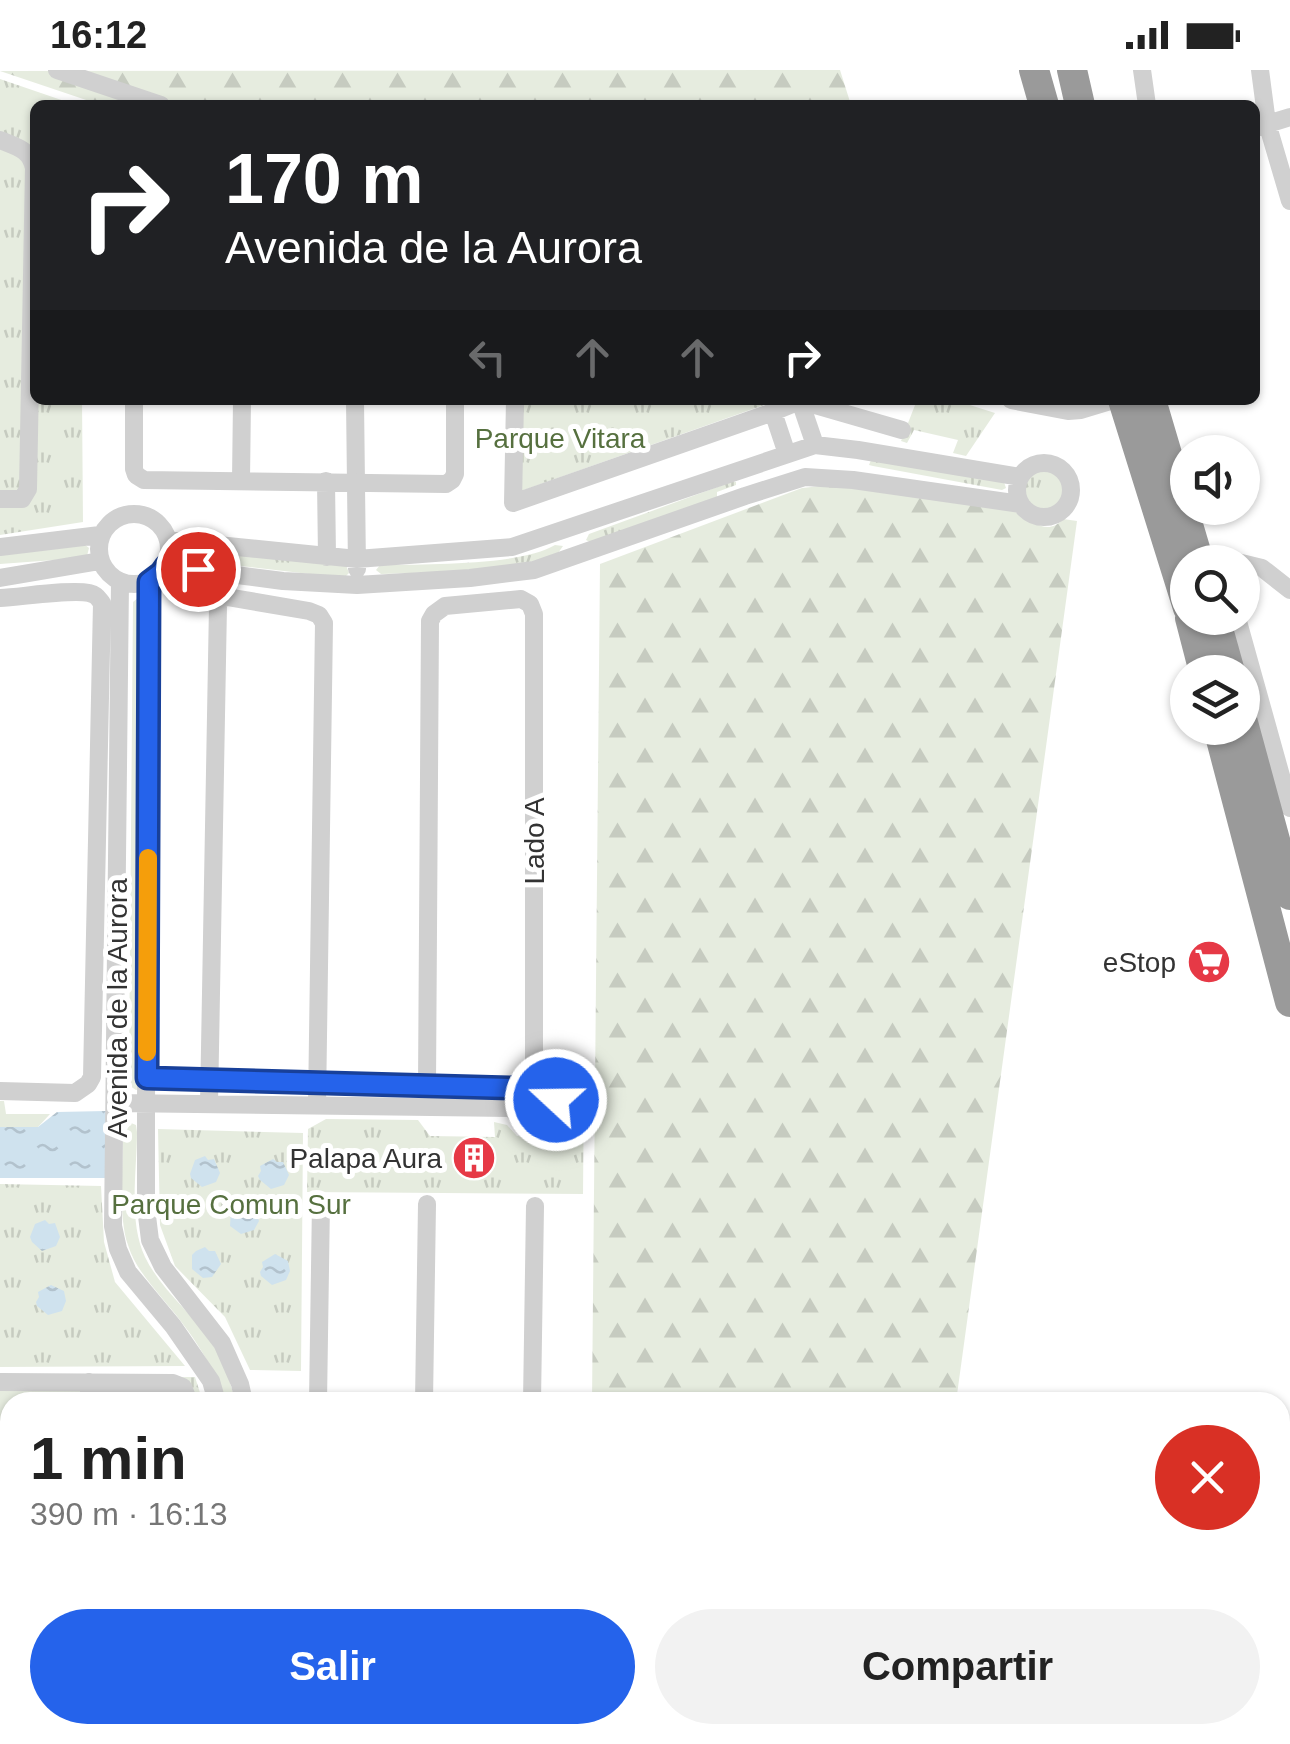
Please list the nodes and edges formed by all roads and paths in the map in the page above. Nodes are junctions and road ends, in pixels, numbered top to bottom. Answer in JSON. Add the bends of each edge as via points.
{"nodes":[{"id":1,"x":57,"y":70,"type":"edge"},
{"id":2,"x":1034,"y":70,"type":"edge"},
{"id":3,"x":1050,"y":70,"type":"edge"},
{"id":4,"x":1072,"y":70,"type":"edge"},
{"id":5,"x":1094,"y":70,"type":"edge"},
{"id":6,"x":1142,"y":70,"type":"edge"},
{"id":7,"x":1260,"y":70,"type":"edge"},
{"id":8,"x":145,"y":100,"type":"edge"},
{"id":9,"x":1043,"y":100,"type":"edge"},
{"id":10,"x":1055,"y":100,"type":"edge"},
{"id":11,"x":1079,"y":100,"type":"edge"},
{"id":12,"x":1096,"y":100,"type":"edge"},
{"id":13,"x":1146,"y":100,"type":"edge"},
{"id":14,"x":1290,"y":117,"type":"edge"},
{"id":15,"x":1261,"y":126,"type":"edge"},
{"id":16,"x":0,"y":140,"type":"edge"},
{"id":17,"x":30,"y":156,"type":"edge"},
{"id":18,"x":1290,"y":200,"type":"edge"},
{"id":19,"x":30,"y":382,"type":"edge"},
{"id":20,"x":134,"y":405,"type":"edge"},
{"id":21,"x":242,"y":405,"type":"edge"},
{"id":22,"x":355,"y":405,"type":"edge"},
{"id":23,"x":455,"y":405,"type":"edge"},
{"id":24,"x":515,"y":405,"type":"edge"},
{"id":25,"x":788,"y":405,"type":"edge"},
{"id":26,"x":801,"y":405,"type":"edge"},
{"id":27,"x":816,"y":405,"type":"edge"},
{"id":28,"x":1040,"y":405,"type":"edge"},
{"id":29,"x":1098,"y":405,"type":"edge"},
{"id":30,"x":1124,"y":405,"type":"edge"},
{"id":31,"x":1153,"y":405,"type":"edge"},
{"id":32,"x":773,"y":412,"type":"junction"},
{"id":33,"x":902,"y":430,"type":"dead end"},
{"id":34,"x":815,"y":445,"type":"junction"},
{"id":35,"x":858,"y":450,"type":"junction"},
{"id":36,"x":787,"y":454,"type":"junction"},
{"id":37,"x":1020,"y":476,"type":"junction"},
{"id":38,"x":242,"y":480,"type":"junction"},
{"id":39,"x":853,"y":480,"type":"junction"},
{"id":40,"x":326,"y":482,"type":"junction"},
{"id":41,"x":356,"y":482,"type":"junction"},
{"id":42,"x":0,"y":499,"type":"edge"},
{"id":43,"x":1021,"y":504,"type":"junction"},
{"id":44,"x":563,"y":532,"type":"junction"},
{"id":45,"x":100,"y":536,"type":"junction"},
{"id":46,"x":168,"y":540,"type":"junction"},
{"id":47,"x":1204,"y":545,"type":"edge"},
{"id":48,"x":0,"y":547,"type":"edge"},
{"id":49,"x":1170,"y":549,"type":"edge"},
{"id":50,"x":327,"y":557,"type":"junction"},
{"id":51,"x":573,"y":557,"type":"junction"},
{"id":52,"x":357,"y":559,"type":"junction"},
{"id":53,"x":100,"y":561,"type":"junction"},
{"id":54,"x":166,"y":566,"type":"junction"},
{"id":55,"x":1260,"y":568,"type":"edge"},
{"id":56,"x":0,"y":578,"type":"edge"},
{"id":57,"x":120,"y":582,"type":"junction"},
{"id":58,"x":149,"y":582,"type":"junction"},
{"id":59,"x":358,"y":584,"type":"junction"},
{"id":60,"x":1290,"y":590,"type":"edge"},
{"id":61,"x":0,"y":598,"type":"edge"},
{"id":62,"x":1242,"y":635,"type":"edge"},
{"id":63,"x":1222,"y":745,"type":"edge"},
{"id":64,"x":1249,"y":745,"type":"edge"},
{"id":65,"x":1290,"y":808,"type":"edge"},
{"id":66,"x":1290,"y":895,"type":"edge"},
{"id":67,"x":1290,"y":1002,"type":"edge"},
{"id":68,"x":147,"y":1078,"type":"junction"},
{"id":69,"x":209,"y":1078,"type":"junction"},
{"id":70,"x":534,"y":1080,"type":"junction"},
{"id":71,"x":318,"y":1082,"type":"junction"},
{"id":72,"x":427,"y":1085,"type":"junction"},
{"id":73,"x":0,"y":1091,"type":"edge"},
{"id":74,"x":146,"y":1103,"type":"junction"},
{"id":75,"x":116,"y":1104,"type":"junction"},
{"id":76,"x":209,"y":1104,"type":"junction"},
{"id":77,"x":318,"y":1105,"type":"junction"},
{"id":78,"x":320,"y":1202,"type":"dead end"},
{"id":79,"x":427,"y":1204,"type":"dead end"},
{"id":80,"x":534,"y":1206,"type":"dead end"},
{"id":81,"x":0,"y":1382,"type":"edge"},
{"id":82,"x":89,"y":1382,"type":"junction"},
{"id":83,"x":89,"y":1392,"type":"edge"},
{"id":84,"x":184,"y":1392,"type":"edge"},
{"id":85,"x":214,"y":1392,"type":"edge"},
{"id":86,"x":242,"y":1392,"type":"edge"},
{"id":87,"x":318,"y":1392,"type":"edge"},
{"id":88,"x":424,"y":1392,"type":"edge"},
{"id":89,"x":532,"y":1392,"type":"edge"}],
"edges":[{"from":1,"to":8,"type":"street"},
{"from":2,"to":9,"type":"highway"},
{"from":3,"to":10,"type":"highway"},
{"from":4,"to":11,"type":"highway"},
{"from":5,"to":12,"type":"highway"},
{"from":6,"to":13,"type":"street"},
{"from":7,"to":15,"type":"street"},
{"from":14,"to":15,"type":"street"},
{"from":15,"to":18,"type":"street"},
{"from":16,"to":17,"type":"street"},
{"from":19,"to":42,"type":"street","via":[[28,489],[22,499]]},
{"from":20,"to":38,"type":"street","via":[[133,464],[140,478]]},
{"from":21,"to":38,"type":"street"},
{"from":22,"to":41,"type":"street"},
{"from":23,"to":41,"type":"street","via":[[449,483]]},
{"from":24,"to":32,"type":"street","via":[[514,504]]},
{"from":25,"to":32,"type":"street"},
{"from":26,"to":34,"type":"street"},
{"from":27,"to":33,"type":"street"},
{"from":28,"to":29,"type":"street"},
{"from":30,"to":49,"type":"highway"},
{"from":31,"to":47,"type":"highway"},
{"from":32,"to":36,"type":"street"},
{"from":34,"to":35,"type":"street"},
{"from":34,"to":36,"type":"street"},
{"from":35,"to":37,"type":"street"},
{"from":35,"to":39,"type":"street"},
{"from":36,"to":44,"type":"street"},
{"from":37,"to":43,"type":"street"},
{"from":37,"to":43,"type":"street","via":[[1048,462],[1070,484],[1064,508],[1050,516]]},
{"from":38,"to":40,"type":"street"},
{"from":39,"to":43,"type":"street"},
{"from":39,"to":51,"type":"street","via":[[796,479]]},
{"from":40,"to":41,"type":"street"},
{"from":40,"to":50,"type":"street"},
{"from":41,"to":52,"type":"street"},
{"from":44,"to":51,"type":"street"},
{"from":44,"to":52,"type":"street","via":[[512,547]]},
{"from":45,"to":46,"type":"street","via":[[113,521],[134,514],[156,521]]},
{"from":45,"to":48,"type":"street"},
{"from":45,"to":53,"type":"street"},
{"from":46,"to":50,"type":"street"},
{"from":46,"to":54,"type":"street"},
{"from":50,"to":52,"type":"street"},
{"from":51,"to":59,"type":"street","via":[[519,572]]},
{"from":52,"to":59,"type":"street"},
{"from":53,"to":56,"type":"street"},
{"from":53,"to":57,"type":"street"},
{"from":54,"to":58,"type":"street"},
{"from":54,"to":59,"type":"street","via":[[283,582]]},
{"from":55,"to":60,"type":"street"},
{"from":57,"to":58,"type":"street"},
{"from":57,"to":75,"type":"street","name":"Avenida de la Aurora"},
{"from":58,"to":68,"type":"street","name":"Avenida de la Aurora"},
{"from":61,"to":73,"type":"street","via":[[77,592],[102,603],[92,1078],[75,1093]]},
{"from":62,"to":65,"type":"street"},
{"from":63,"to":67,"type":"highway"},
{"from":64,"to":66,"type":"highway"},
{"from":68,"to":69,"type":"street"},
{"from":68,"to":74,"type":"street","name":"Avenida de la Aurora"},
{"from":69,"to":71,"type":"street"},
{"from":69,"to":71,"type":"street","via":[[218,606],[227,597],[308,611],[324,624]]},
{"from":69,"to":76,"type":"street"},
{"from":70,"to":72,"type":"street","via":[[512,1088]]},
{"from":70,"to":72,"type":"street","name":"Lado A","via":[[534,614],[521,599],[445,606],[430,621]]},
{"from":70,"to":77,"type":"street","via":[[550,1087],[556,1106],[548,1120],[532,1125],[512,1108]]},
{"from":71,"to":72,"type":"street"},
{"from":71,"to":77,"type":"street"},
{"from":74,"to":75,"type":"street"},
{"from":74,"to":76,"type":"street"},
{"from":74,"to":86,"type":"street","name":"Avenida de la Aurora","via":[[150,1240],[222,1343]]},
{"from":75,"to":85,"type":"street","name":"Avenida de la Aurora","via":[[118,1249]]},
{"from":76,"to":77,"type":"street"},
{"from":78,"to":87,"type":"street"},
{"from":79,"to":88,"type":"street"},
{"from":80,"to":89,"type":"street"},
{"from":81,"to":82,"type":"street"},
{"from":82,"to":83,"type":"street"},
{"from":82,"to":84,"type":"street","via":[[173,1383]]}]}
